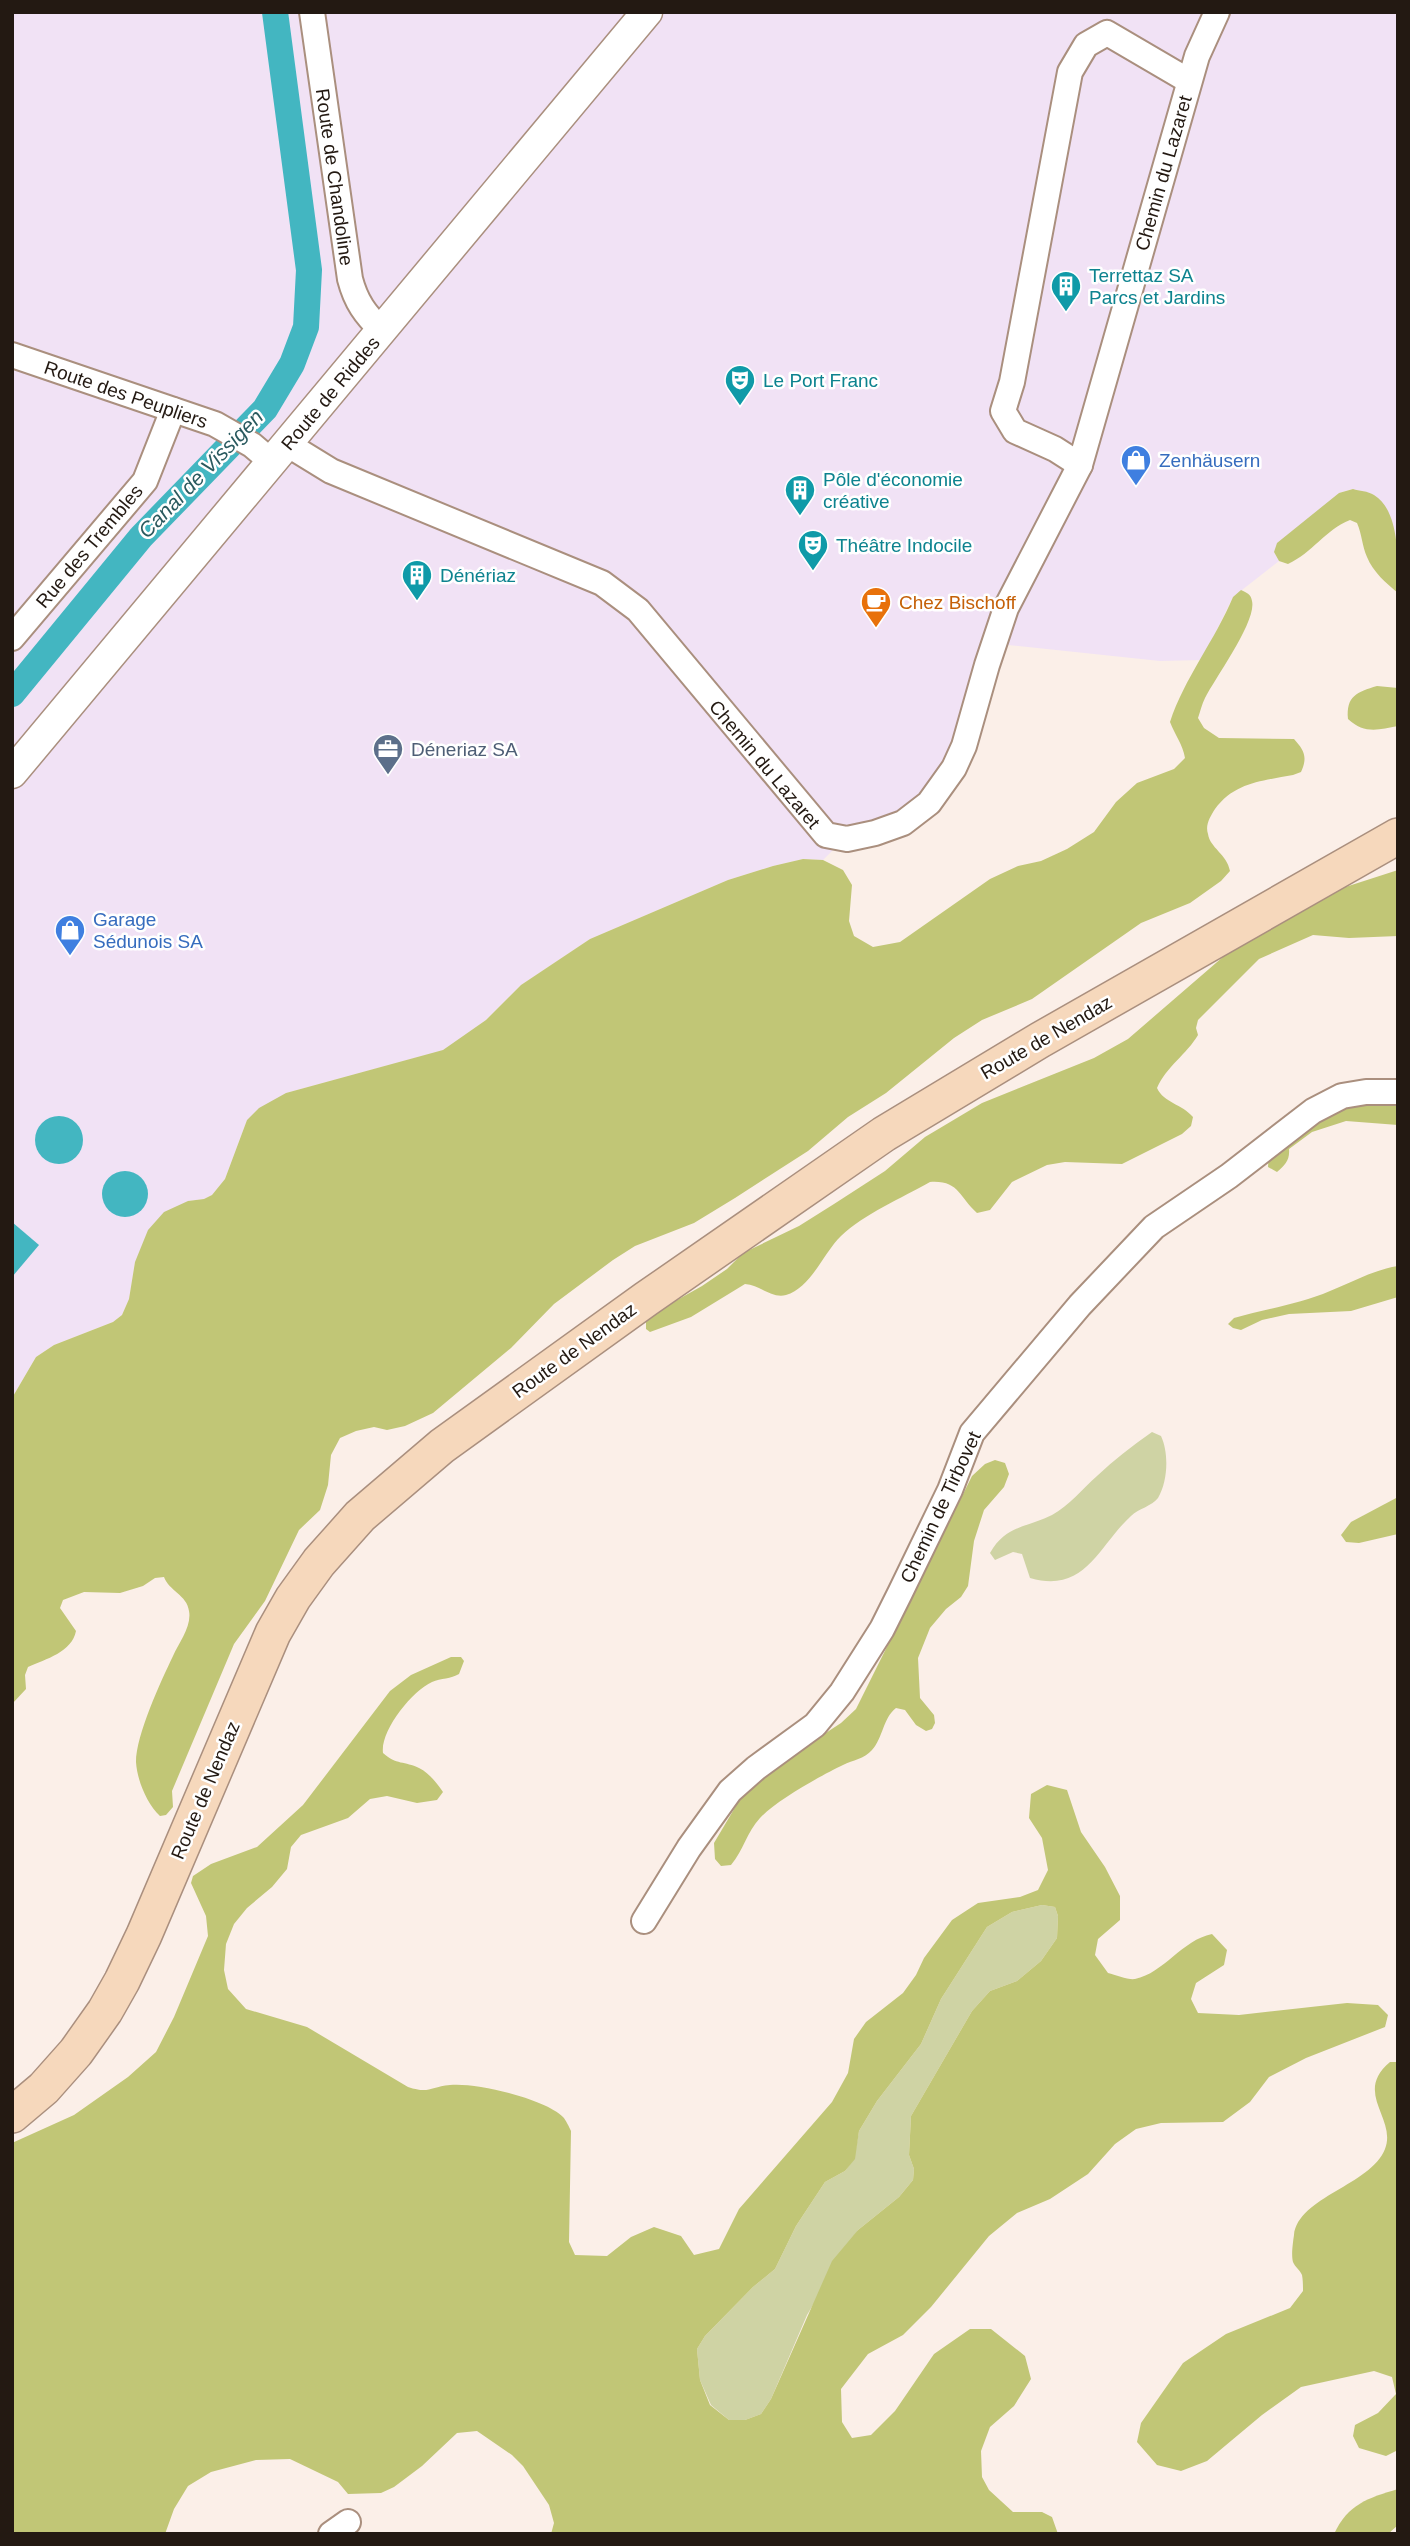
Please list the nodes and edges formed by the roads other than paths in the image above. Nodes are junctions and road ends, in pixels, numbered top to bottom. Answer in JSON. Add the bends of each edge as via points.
{"nodes":[{"id":1,"x":312,"y":12,"type":"edge"},
{"id":2,"x":647,"y":12,"type":"edge"},
{"id":3,"x":1217,"y":12,"type":"edge"},
{"id":4,"x":1189,"y":81,"type":"junction"},
{"id":5,"x":382,"y":331,"type":"junction"},
{"id":6,"x":12,"y":355,"type":"edge"},
{"id":7,"x":173,"y":410,"type":"junction"},
{"id":8,"x":270,"y":450,"type":"junction"},
{"id":9,"x":1080,"y":466,"type":"junction"},
{"id":10,"x":12,"y":638,"type":"edge"},
{"id":11,"x":12,"y":772,"type":"edge"},
{"id":12,"x":1398,"y":836,"type":"edge"},
{"id":13,"x":1398,"y":1092,"type":"edge"},
{"id":14,"x":644,"y":1921,"type":"dead end"},
{"id":15,"x":12,"y":2115,"type":"edge"}],
"edges":[{"from":1,"to":5,"type":"street","name":"Route de Chandoline","via":[[350,279],[355,299]]},
{"from":2,"to":5,"type":"street","name":"Route de Riddes"},
{"from":3,"to":4,"type":"street","name":"Chemin du Lazaret"},
{"from":4,"to":9,"type":"street","name":"Chemin du Lazaret"},
{"from":4,"to":9,"type":"street","via":[[1107,33],[1086,45],[1070,72],[1003,411],[1015,431]]},
{"from":5,"to":8,"type":"street","name":"Route de Riddes"},
{"from":6,"to":7,"type":"street","name":"Route des Peupliers"},
{"from":7,"to":8,"type":"street","name":"Route des Peupliers"},
{"from":7,"to":10,"type":"street","name":"Rue des Trembles","via":[[145,481]]},
{"from":8,"to":9,"type":"street","name":"Chemin du Lazaret","via":[[602,583],[638,610],[826,835],[847,839],[903,823],[943,785],[964,746],[1006,608]]},
{"from":8,"to":11,"type":"street","name":"Route de Riddes"},
{"from":12,"to":15,"type":"main road","name":"Route de Nendaz","via":[[884,1134],[469,1426],[360,1516],[319,1562],[273,1633],[144,1935],[105,2011],[52,2079]]},
{"from":13,"to":14,"type":"street","name":"Chemin de Tirbovet","via":[[1342,1096],[1313,1111],[1154,1227],[1080,1306],[972,1433],[950,1490],[882,1629],[838,1698],[815,1726],[730,1791]]}]}
